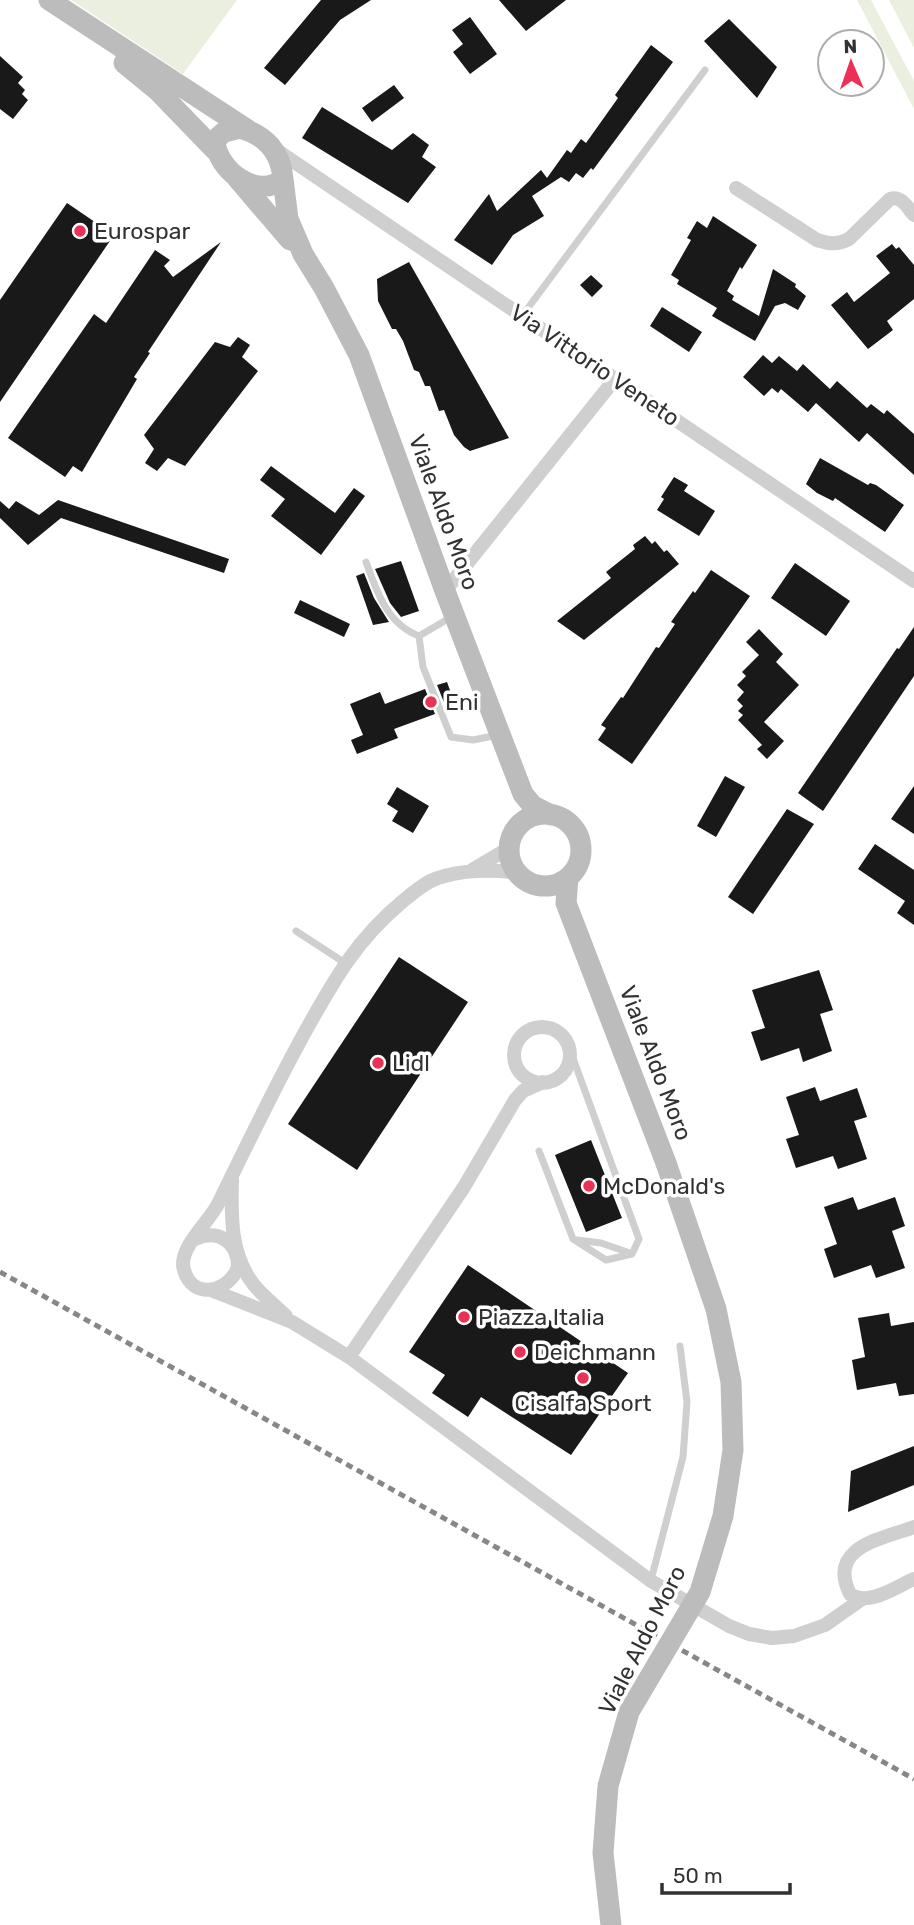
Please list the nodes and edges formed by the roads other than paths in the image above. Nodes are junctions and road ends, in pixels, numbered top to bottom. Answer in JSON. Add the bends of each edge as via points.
{"nodes":[{"id":1,"x":49,"y":0,"type":"edge"},
{"id":2,"x":81,"y":22,"type":"junction"},
{"id":3,"x":705,"y":70,"type":"dead end"},
{"id":4,"x":248,"y":130,"type":"junction"},
{"id":5,"x":275,"y":149,"type":"junction"},
{"id":6,"x":215,"y":150,"type":"junction"},
{"id":7,"x":237,"y":178,"type":"junction"},
{"id":8,"x":283,"y":179,"type":"junction"},
{"id":9,"x":736,"y":188,"type":"dead end"},
{"id":10,"x":914,"y":215,"type":"edge"},
{"id":11,"x":303,"y":254,"type":"junction"},
{"id":12,"x":522,"y":316,"type":"junction"},
{"id":13,"x":615,"y":379,"type":"junction"},
{"id":14,"x":366,"y":562,"type":"dead end"},
{"id":15,"x":914,"y":581,"type":"edge"},
{"id":16,"x":445,"y":591,"type":"junction"},
{"id":17,"x":454,"y":615,"type":"junction"},
{"id":18,"x":419,"y":636,"type":"junction"},
{"id":19,"x":500,"y":735,"type":"junction"},
{"id":20,"x":523,"y":794,"type":"junction"},
{"id":21,"x":551,"y":815,"type":"junction"},
{"id":22,"x":514,"y":832,"type":"junction"},
{"id":23,"x":467,"y":872,"type":"junction"},
{"id":24,"x":517,"y":873,"type":"junction"},
{"id":25,"x":568,"y":878,"type":"junction"},
{"id":26,"x":547,"y":886,"type":"junction"},
{"id":27,"x":566,"y":903,"type":"junction"},
{"id":28,"x":296,"y":931,"type":"dead end"},
{"id":29,"x":345,"y":963,"type":"junction"},
{"id":30,"x":570,"y":1050,"type":"junction"},
{"id":31,"x":517,"y":1065,"type":"junction"},
{"id":32,"x":543,"y":1083,"type":"junction"},
{"id":33,"x":515,"y":1100,"type":"junction"},
{"id":34,"x":539,"y":1151,"type":"dead end"},
{"id":35,"x":232,"y":1173,"type":"junction"},
{"id":36,"x":195,"y":1239,"type":"junction"},
{"id":37,"x":573,"y":1239,"type":"junction"},
{"id":38,"x":632,"y":1254,"type":"junction"},
{"id":39,"x":238,"y":1257,"type":"junction"},
{"id":40,"x":211,"y":1290,"type":"junction"},
{"id":41,"x":292,"y":1322,"type":"junction"},
{"id":42,"x":680,"y":1346,"type":"dead end"},
{"id":43,"x":349,"y":1357,"type":"junction"},
{"id":44,"x":914,"y":1527,"type":"edge"},
{"id":45,"x":914,"y":1579,"type":"edge"},
{"id":46,"x":651,"y":1581,"type":"junction"},
{"id":47,"x":862,"y":1600,"type":"junction"},
{"id":48,"x":611,"y":1925,"type":"edge"}],
"edges":[{"from":1,"to":2,"type":"main road"},
{"from":2,"to":4,"type":"main road"},
{"from":2,"to":6,"type":"main road","via":[[86,34],[157,90]]},
{"from":3,"to":12,"type":"lane"},
{"from":4,"to":5,"type":"main road"},
{"from":4,"to":6,"type":"main road","via":[[224,132],[215,140]]},
{"from":5,"to":8,"type":"main road"},
{"from":5,"to":12,"type":"street","name":"Via Vittorio Veneto"},
{"from":6,"to":7,"type":"main road"},
{"from":7,"to":8,"type":"main road","via":[[263,185]]},
{"from":7,"to":11,"type":"main road"},
{"from":8,"to":11,"type":"main road","via":[[288,219]]},
{"from":9,"to":10,"type":"street","via":[[827,244],[849,239],[895,197]]},
{"from":11,"to":16,"type":"main road","name":"Viale Aldo Moro","via":[[359,355]]},
{"from":12,"to":13,"type":"street","name":"Via Vittorio Veneto"},
{"from":13,"to":15,"type":"street","name":"Via Vittorio Veneto"},
{"from":13,"to":16,"type":"street"},
{"from":14,"to":18,"type":"lane","via":[[382,604],[404,631]]},
{"from":16,"to":17,"type":"main road","name":"Viale Aldo Moro"},
{"from":17,"to":18,"type":"lane"},
{"from":17,"to":19,"type":"main road","name":"Viale Aldo Moro"},
{"from":18,"to":19,"type":"lane","via":[[424,667],[451,737],[473,740]]},
{"from":19,"to":20,"type":"main road","name":"Viale Aldo Moro"},
{"from":20,"to":21,"type":"main road","name":"Viale Aldo Moro","via":[[533,806]]},
{"from":20,"to":22,"type":"main road"},
{"from":21,"to":22,"type":"main road","via":[[527,819]]},
{"from":21,"to":25,"type":"main road","name":"Viale Aldo Moro","via":[[572,827],[581,848]]},
{"from":22,"to":23,"type":"street","via":[[504,850]]},
{"from":22,"to":24,"type":"main road","via":[[509,850]]},
{"from":23,"to":24,"type":"street"},
{"from":23,"to":29,"type":"street","via":[[437,878],[416,891],[377,923]]},
{"from":24,"to":26,"type":"main road","name":"Viale Aldo Moro","via":[[525,881]]},
{"from":25,"to":26,"type":"main road"},
{"from":25,"to":27,"type":"main road","name":"Viale Aldo Moro"},
{"from":26,"to":27,"type":"main road","name":"Viale Aldo Moro"},
{"from":27,"to":48,"type":"main road","name":"Viale Aldo Moro","bridge":true,"via":[[666,1163],[716,1309],[731,1382],[733,1450],[723,1516],[700,1592],[629,1712],[608,1786],[603,1853]]},
{"from":28,"to":29,"type":"lane"},
{"from":29,"to":35,"type":"street"},
{"from":30,"to":31,"type":"street","via":[[560,1033],[535,1028],[516,1045]]},
{"from":30,"to":32,"type":"street","via":[[561,1076]]},
{"from":30,"to":38,"type":"lane","via":[[639,1239]]},
{"from":31,"to":32,"type":"street","via":[[526,1077]]},
{"from":31,"to":33,"type":"street"},
{"from":32,"to":33,"type":"street","via":[[523,1091]]},
{"from":33,"to":43,"type":"street","via":[[464,1187]]},
{"from":34,"to":37,"type":"lane"},
{"from":35,"to":36,"type":"street","via":[[218,1206]]},
{"from":35,"to":39,"type":"street"},
{"from":36,"to":39,"type":"street","via":[[220,1236]]},
{"from":36,"to":40,"type":"street","via":[[184,1253],[184,1270],[194,1284]]},
{"from":37,"to":38,"type":"lane"},
{"from":37,"to":38,"type":"lane","via":[[606,1260]]},
{"from":39,"to":40,"type":"street","via":[[235,1276]]},
{"from":39,"to":41,"type":"street","via":[[254,1285]]},
{"from":40,"to":41,"type":"street"},
{"from":41,"to":43,"type":"street"},
{"from":42,"to":46,"type":"lane","via":[[687,1402],[683,1457]]},
{"from":43,"to":46,"type":"street"},
{"from":44,"to":47,"type":"street","via":[[850,1555],[845,1563],[845,1584],[850,1594]]},
{"from":45,"to":47,"type":"street"},
{"from":46,"to":47,"type":"street","via":[[729,1626],[772,1639],[825,1625]]}]}
